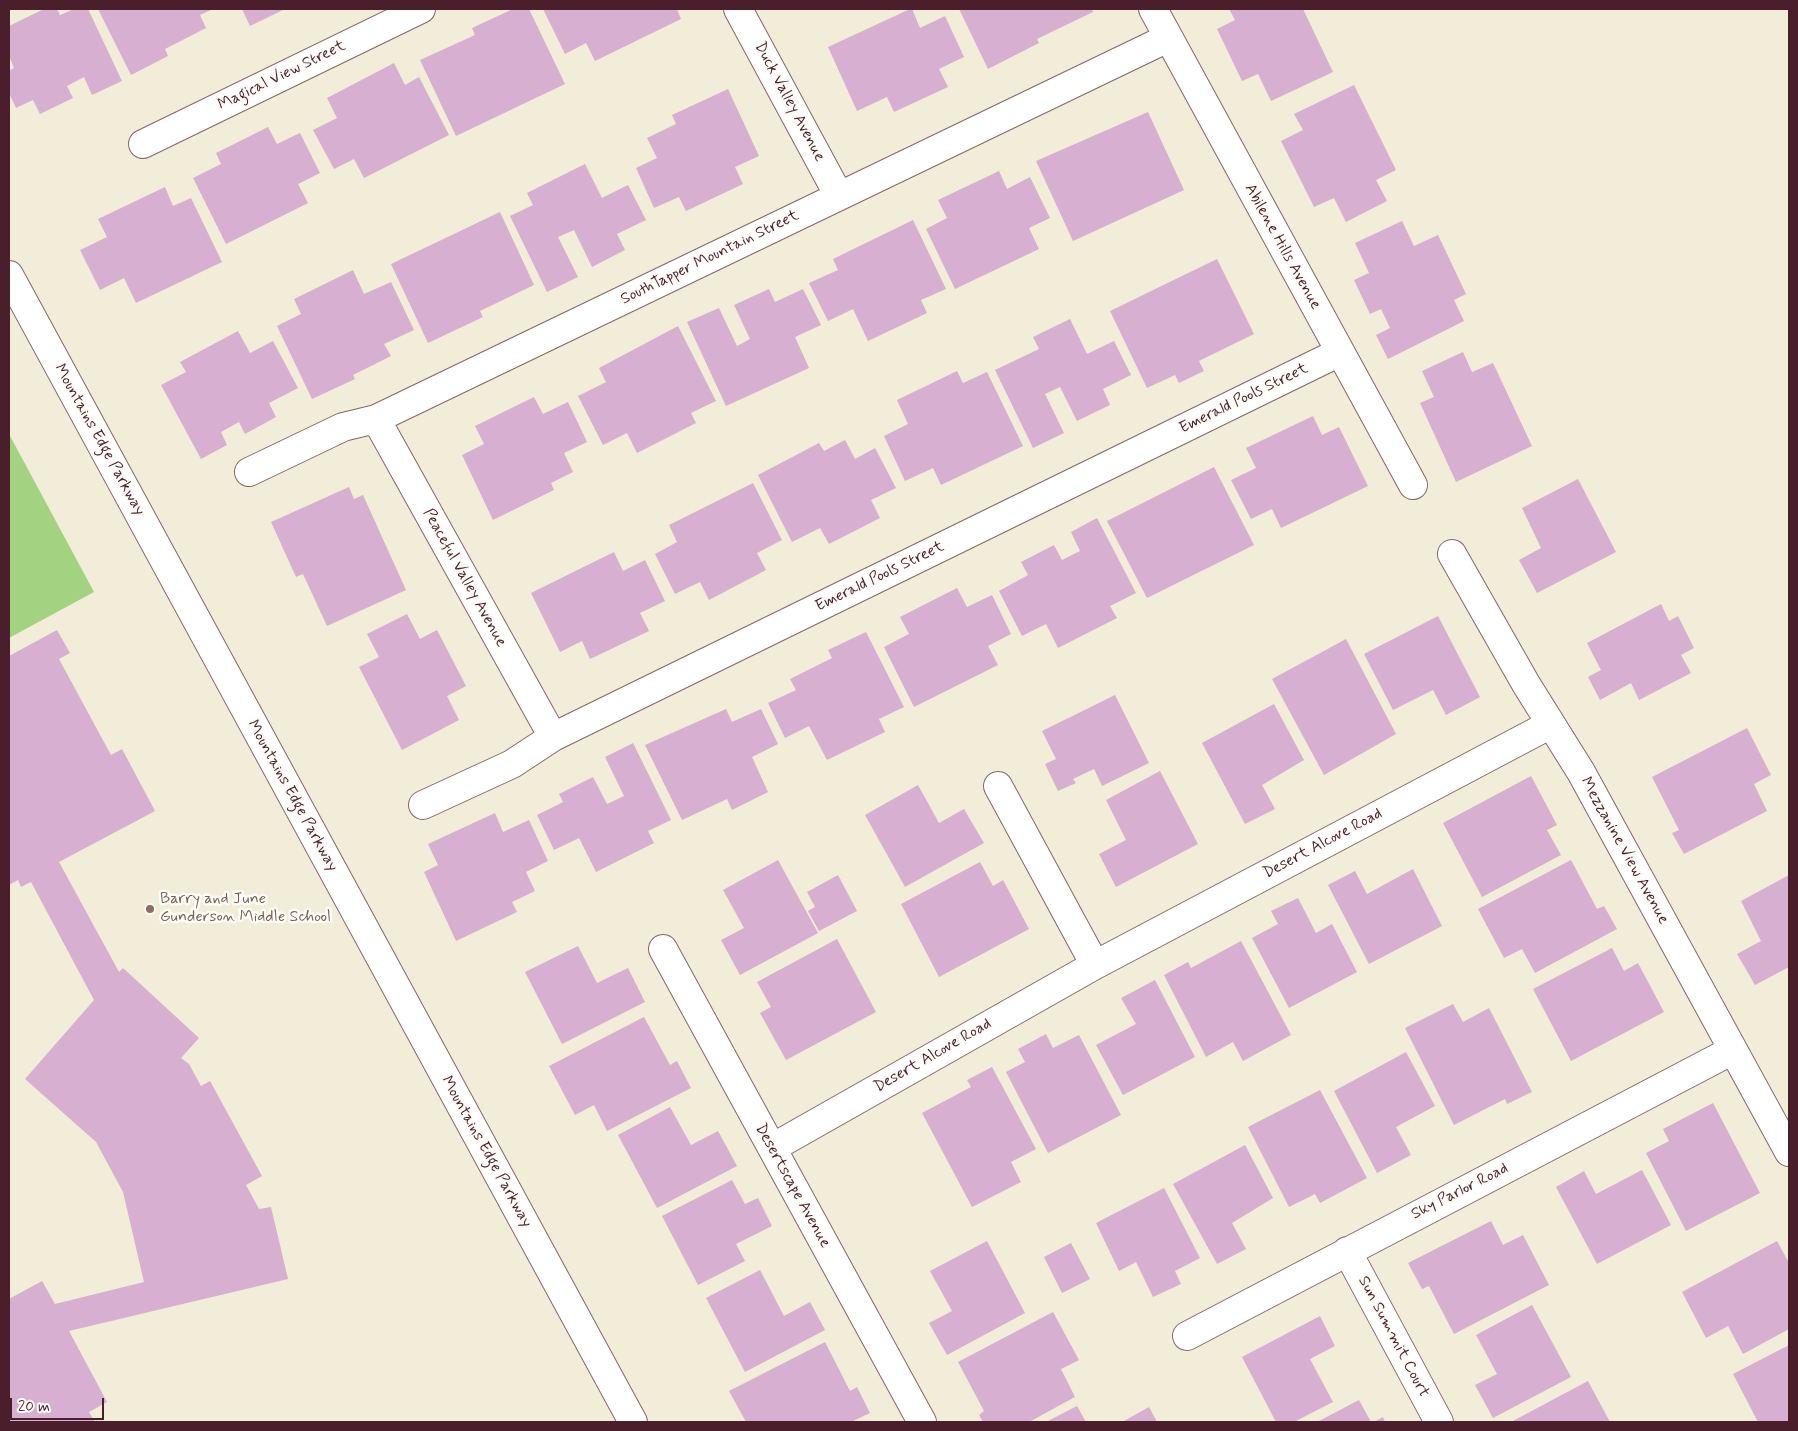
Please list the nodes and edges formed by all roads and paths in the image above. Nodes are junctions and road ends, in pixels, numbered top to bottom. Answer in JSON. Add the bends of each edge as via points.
{"nodes":[{"id":1,"x":421,"y":9,"type":"edge"},
{"id":2,"x":738,"y":9,"type":"edge"},
{"id":3,"x":1153,"y":9,"type":"edge"},
{"id":4,"x":1168,"y":38,"type":"junction"},
{"id":5,"x":143,"y":144,"type":"dead end"},
{"id":6,"x":839,"y":196,"type":"junction"},
{"id":7,"x":9,"y":275,"type":"edge"},
{"id":8,"x":1340,"y":352,"type":"junction"},
{"id":9,"x":376,"y":419,"type":"junction"},
{"id":10,"x":250,"y":472,"type":"dead end"},
{"id":11,"x":1413,"y":485,"type":"dead end"},
{"id":12,"x":1452,"y":554,"type":"dead end"},
{"id":13,"x":1551,"y":724,"type":"junction"},
{"id":14,"x":553,"y":736,"type":"junction"},
{"id":15,"x":998,"y":786,"type":"dead end"},
{"id":16,"x":423,"y":805,"type":"dead end"},
{"id":17,"x":663,"y":949,"type":"dead end"},
{"id":18,"x":1096,"y":965,"type":"junction"},
{"id":19,"x":1733,"y":1050,"type":"junction"},
{"id":20,"x":772,"y":1148,"type":"junction"},
{"id":21,"x":1789,"y":1152,"type":"edge"},
{"id":22,"x":1347,"y":1251,"type":"junction"},
{"id":23,"x":1187,"y":1336,"type":"dead end"},
{"id":24,"x":633,"y":1422,"type":"edge"},
{"id":25,"x":922,"y":1422,"type":"edge"},
{"id":26,"x":1439,"y":1422,"type":"edge"}],
"edges":[{"from":1,"to":5,"type":"street","name":"Magical View Street"},
{"from":2,"to":6,"type":"street","name":"Duck Valley Avenue"},
{"from":3,"to":4,"type":"street","name":"Abilene Hills Avenue"},
{"from":4,"to":6,"type":"street","name":"SouthTapper Mountain Street"},
{"from":4,"to":8,"type":"street","name":"Abilene Hills Avenue"},
{"from":6,"to":9,"type":"street","name":"SouthTapper Mountain Street"},
{"from":7,"to":24,"type":"street","name":"Mountains Edge Parkway"},
{"from":8,"to":11,"type":"street","name":"Abilene Hills Avenue"},
{"from":8,"to":14,"type":"street","name":"Emerald Pools Street"},
{"from":9,"to":10,"type":"street","name":"SouthTapper Mountain Street","via":[[343,427]]},
{"from":9,"to":14,"type":"street","name":"Peaceful Valley Avenue"},
{"from":12,"to":13,"type":"street","name":"Mezzanine View Avenue"},
{"from":13,"to":18,"type":"street","name":"Desert Alcove Road"},
{"from":13,"to":19,"type":"street","name":"Mezzanine View Avenue","via":[[1581,772]]},
{"from":14,"to":16,"type":"street","name":"Emerald Pools Street","via":[[512,764]]},
{"from":15,"to":18,"type":"street"},
{"from":17,"to":20,"type":"street","name":"Desertscape Avenue"},
{"from":18,"to":20,"type":"street","name":"Desert Alcove Road"},
{"from":19,"to":21,"type":"street","name":"Mezzanine View Avenue"},
{"from":19,"to":22,"type":"street","name":"Sky Parlor Road"},
{"from":20,"to":25,"type":"street","name":"Desertscape Avenue"},
{"from":22,"to":23,"type":"street","name":"Sky Parlor Road"},
{"from":22,"to":26,"type":"street","name":"Sun Summit Court"}]}
